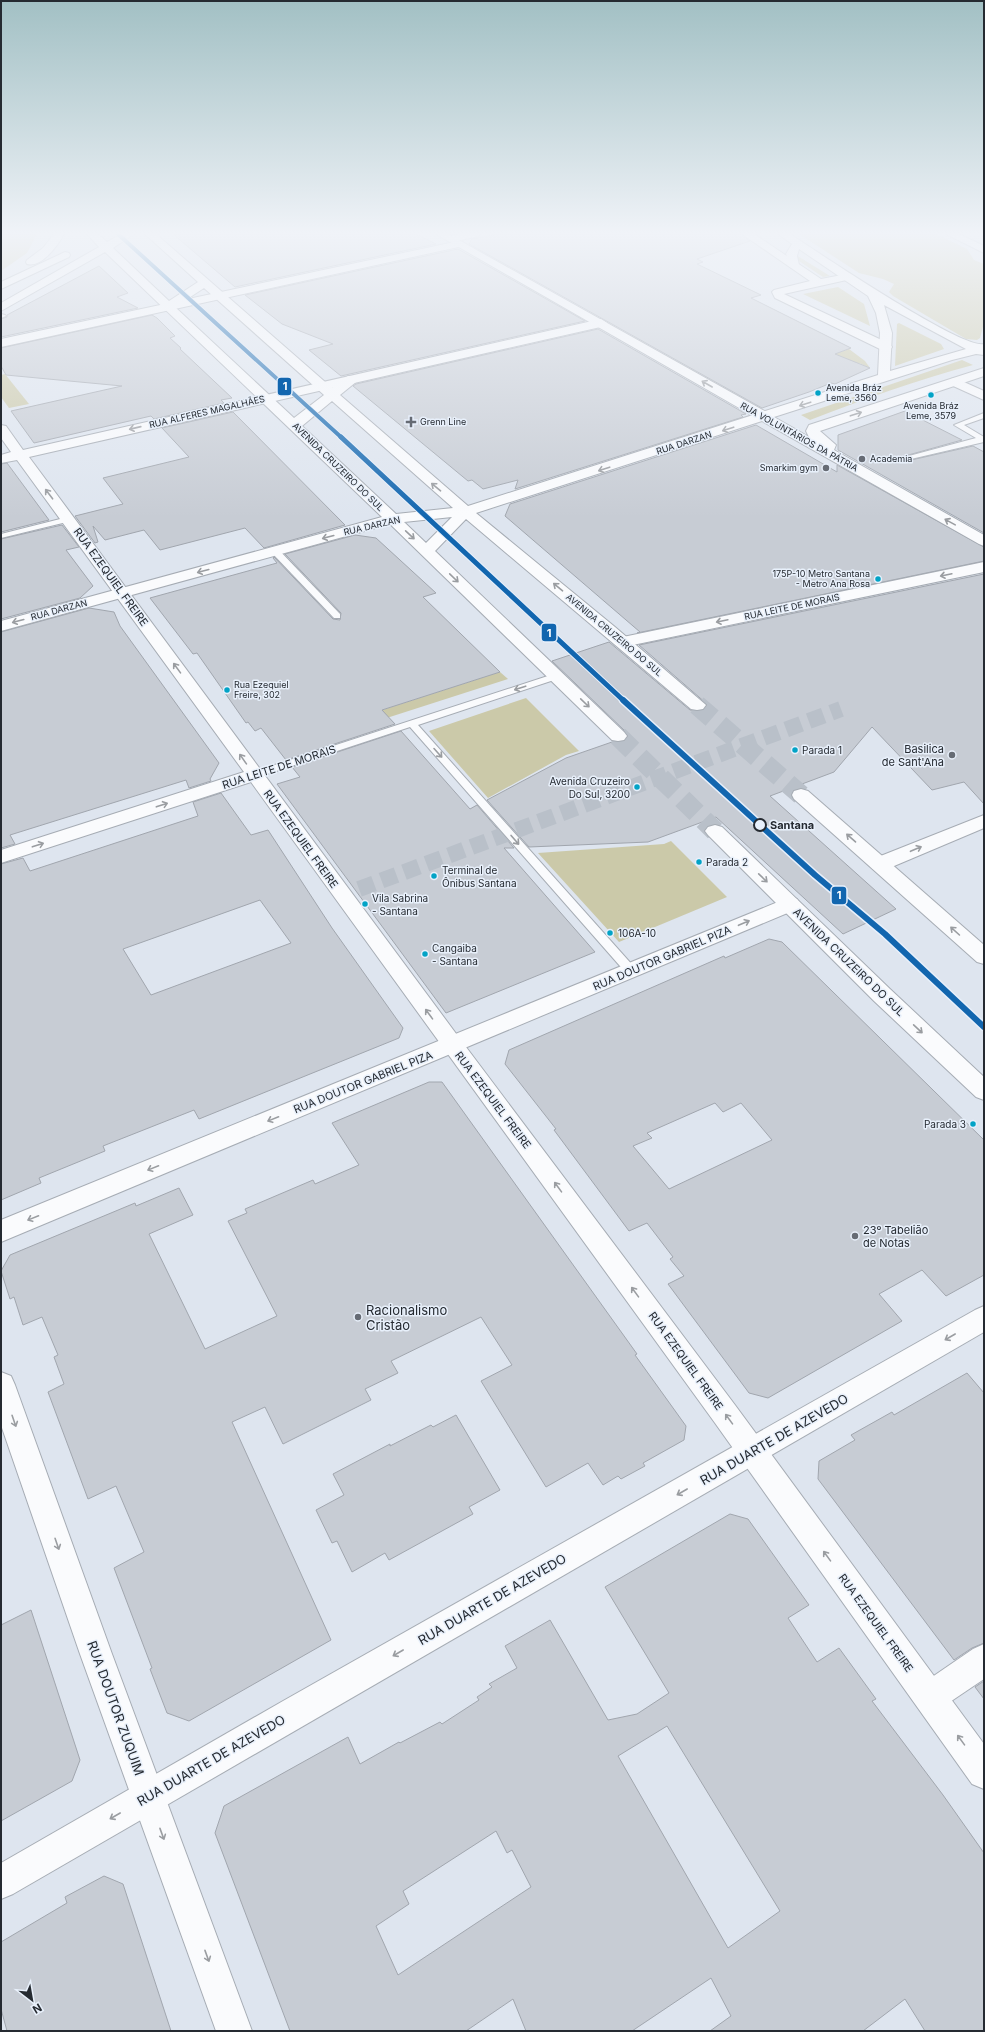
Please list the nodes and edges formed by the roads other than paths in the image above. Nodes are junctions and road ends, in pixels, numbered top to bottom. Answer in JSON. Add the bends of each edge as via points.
{"nodes":[{"id":1,"x":57,"y":329,"type":"edge"},
{"id":2,"x":193,"y":329,"type":"edge"},
{"id":3,"x":257,"y":329,"type":"edge"},
{"id":4,"x":573,"y":329,"type":"edge"},
{"id":5,"x":603,"y":329,"type":"edge"},
{"id":6,"x":612,"y":329,"type":"edge"},
{"id":7,"x":847,"y":329,"type":"edge"},
{"id":8,"x":885,"y":329,"type":"edge"},
{"id":9,"x":940,"y":329,"type":"edge"},
{"id":10,"x":616,"y":331,"type":"junction"},
{"id":11,"x":1,"y":343,"type":"edge"},
{"id":12,"x":886,"y":347,"type":"junction"},
{"id":13,"x":981,"y":350,"type":"edge"},
{"id":14,"x":984,"y":372,"type":"edge"},
{"id":15,"x":884,"y":378,"type":"junction"},
{"id":16,"x":352,"y":379,"type":"junction"},
{"id":17,"x":955,"y":382,"type":"junction"},
{"id":18,"x":322,"y":386,"type":"junction"},
{"id":19,"x":333,"y":396,"type":"junction"},
{"id":20,"x":984,"y":396,"type":"edge"},
{"id":21,"x":266,"y":398,"type":"junction"},
{"id":22,"x":984,"y":415,"type":"edge"},
{"id":23,"x":765,"y":417,"type":"junction"},
{"id":24,"x":294,"y":425,"type":"junction"},
{"id":25,"x":1,"y":429,"type":"edge"},
{"id":26,"x":983,"y":439,"type":"edge"},
{"id":27,"x":828,"y":453,"type":"junction"},
{"id":28,"x":20,"y":455,"type":"junction"},
{"id":29,"x":1,"y":459,"type":"edge"},
{"id":30,"x":898,"y":460,"type":"dead end"},
{"id":31,"x":466,"y":512,"type":"junction"},
{"id":32,"x":68,"y":519,"type":"junction"},
{"id":33,"x":393,"y":519,"type":"junction"},
{"id":34,"x":1,"y":536,"type":"edge"},
{"id":35,"x":984,"y":541,"type":"edge"},
{"id":36,"x":275,"y":551,"type":"junction"},
{"id":37,"x":426,"y":551,"type":"junction"},
{"id":38,"x":984,"y":567,"type":"edge"},
{"id":39,"x":123,"y":592,"type":"junction"},
{"id":40,"x":338,"y":616,"type":"dead end"},
{"id":41,"x":1,"y":626,"type":"edge"},
{"id":42,"x":623,"y":642,"type":"junction"},
{"id":43,"x":557,"y":676,"type":"junction"},
{"id":44,"x":697,"y":706,"type":"tunnel mouth"},
{"id":45,"x":412,"y":724,"type":"junction"},
{"id":46,"x":618,"y":736,"type":"tunnel mouth"},
{"id":47,"x":254,"y":775,"type":"junction"},
{"id":48,"x":801,"y":795,"type":"tunnel mouth"},
{"id":49,"x":984,"y":821,"type":"edge"},
{"id":50,"x":716,"y":831,"type":"tunnel mouth"},
{"id":51,"x":1,"y":856,"type":"edge"},
{"id":52,"x":880,"y":864,"type":"junction"},
{"id":53,"x":790,"y":904,"type":"junction"},
{"id":54,"x":984,"y":957,"type":"edge"},
{"id":55,"x":631,"y":971,"type":"junction"},
{"id":56,"x":452,"y":1045,"type":"junction"},
{"id":57,"x":984,"y":1091,"type":"edge"},
{"id":58,"x":1,"y":1231,"type":"edge"},
{"id":59,"x":984,"y":1318,"type":"edge"},
{"id":60,"x":1,"y":1385,"type":"edge"},
{"id":61,"x":752,"y":1451,"type":"junction"},
{"id":62,"x":984,"y":1660,"type":"edge"},
{"id":63,"x":930,"y":1697,"type":"junction"},
{"id":64,"x":984,"y":1772,"type":"edge"},
{"id":65,"x":149,"y":1797,"type":"junction"},
{"id":66,"x":1,"y":1882,"type":"edge"},
{"id":67,"x":234,"y":2031,"type":"edge"}],
"edges":[{"from":1,"to":11,"type":"main road"},
{"from":2,"to":21,"type":"main road","name":"AVENIDA CRUZEIRO DO SUL"},
{"from":3,"to":18,"type":"main road","name":"AVENIDA CRUZEIRO DO SUL"},
{"from":4,"to":16,"type":"main road","name":"RUA ALFERES MAGALHÃES"},
{"from":5,"to":10,"type":"main road","name":"RUA VOLUNTÁRIOS DA PÁTRIA"},
{"from":6,"to":10,"type":"main road","name":"RUA VOLUNTÁRIOS DA PÁTRIA"},
{"from":7,"to":12,"type":"main road"},
{"from":8,"to":12,"type":"main road"},
{"from":9,"to":13,"type":"main road"},
{"from":23,"to":10,"type":"main road","name":"RUA VOLUNTÁRIOS DA PÁTRIA","one_way":true},
{"from":12,"to":15,"type":"main road","via":[[882,365]]},
{"from":13,"to":15,"type":"main road","name":"RUA DARZAN"},
{"from":14,"to":17,"type":"main road"},
{"from":15,"to":23,"type":"main road","name":"RUA DARZAN","one_way":true},
{"from":16,"to":18,"type":"main road","name":"RUA ALFERES MAGALHÃES"},
{"from":16,"to":19,"type":"main road"},
{"from":17,"to":20,"type":"main road"},
{"from":27,"to":17,"type":"main road","one_way":true,"via":[[829,446],[815,435],[814,428]]},
{"from":18,"to":19,"type":"main road","name":"AVENIDA CRUZEIRO DO SUL"},
{"from":18,"to":21,"type":"main road","name":"RUA ALFERES MAGALHÃES"},
{"from":19,"to":24,"type":"main road"},
{"from":31,"to":19,"type":"main road","name":"AVENIDA CRUZEIRO DO SUL","one_way":true},
{"from":21,"to":24,"type":"main road","name":"AVENIDA CRUZEIRO DO SUL"},
{"from":21,"to":28,"type":"main road","name":"RUA ALFERES MAGALHÃES","one_way":true},
{"from":22,"to":26,"type":"lane","via":[[958,425]]},
{"from":23,"to":27,"type":"main road","name":"RUA VOLUNTÁRIOS DA PÁTRIA"},
{"from":23,"to":31,"type":"main road","name":"RUA DARZAN","one_way":true},
{"from":24,"to":33,"type":"main road","name":"AVENIDA CRUZEIRO DO SUL"},
{"from":25,"to":28,"type":"main road","name":"RUA EZEQUIEL FREIRE"},
{"from":26,"to":30,"type":"lane"},
{"from":35,"to":27,"type":"main road","name":"RUA VOLUNTÁRIOS DA PÁTRIA","one_way":true},
{"from":28,"to":29,"type":"main road","name":"RUA ALFERES MAGALHÃES"},
{"from":32,"to":28,"type":"main road","name":"RUA EZEQUIEL FREIRE","one_way":true},
{"from":31,"to":33,"type":"main road","name":"RUA DARZAN"},
{"from":31,"to":37,"type":"main road"},
{"from":42,"to":31,"type":"main road","name":"AVENIDA CRUZEIRO DO SUL","one_way":true},
{"from":32,"to":34,"type":"lane"},
{"from":32,"to":39,"type":"main road","name":"RUA EZEQUIEL FREIRE"},
{"from":33,"to":36,"type":"main road","name":"RUA DARZAN","one_way":true},
{"from":33,"to":37,"type":"main road","name":"AVENIDA CRUZEIRO DO SUL","one_way":true},
{"from":36,"to":39,"type":"main road","name":"RUA DARZAN","one_way":true},
{"from":36,"to":40,"type":"lane"},
{"from":37,"to":43,"type":"main road","name":"AVENIDA CRUZEIRO DO SUL","one_way":true},
{"from":38,"to":42,"type":"main road","name":"RUA LEITE DE MORAIS","one_way":true},
{"from":39,"to":41,"type":"main road","name":"RUA DARZAN","one_way":true},
{"from":47,"to":39,"type":"main road","name":"RUA EZEQUIEL FREIRE","one_way":true},
{"from":42,"to":44,"type":"main road","name":"AVENIDA CRUZEIRO DO SUL"},
{"from":43,"to":45,"type":"lane","name":"RUA LEITE DE MORAIS","one_way":true},
{"from":43,"to":46,"type":"main road","name":"AVENIDA CRUZEIRO DO SUL","one_way":true},
{"from":45,"to":47,"type":"lane","name":"RUA LEITE DE MORAIS"},
{"from":45,"to":55,"type":"lane","one_way":true},
{"from":51,"to":47,"type":"main road","name":"RUA LEITE DE MORAIS","one_way":true},
{"from":56,"to":47,"type":"main road","name":"RUA EZEQUIEL FREIRE","one_way":true},
{"from":52,"to":48,"type":"main road","one_way":true},
{"from":52,"to":49,"type":"main road","one_way":true},
{"from":50,"to":53,"type":"main road","name":"AVENIDA CRUZEIRO DO SUL","one_way":true},
{"from":54,"to":52,"type":"main road","one_way":true},
{"from":55,"to":53,"type":"main road","name":"RUA DOUTOR GABRIEL PIZA","one_way":true},
{"from":53,"to":57,"type":"main road","name":"AVENIDA CRUZEIRO DO SUL","one_way":true},
{"from":55,"to":56,"type":"main road","name":"RUA DOUTOR GABRIEL PIZA"},
{"from":56,"to":58,"type":"main road","name":"RUA DOUTOR GABRIEL PIZA","one_way":true},
{"from":61,"to":56,"type":"main road","name":"RUA EZEQUIEL FREIRE","one_way":true},
{"from":59,"to":61,"type":"main road","name":"RUA DUARTE DE AZEVEDO","one_way":true},
{"from":60,"to":65,"type":"main road","name":"RUA DOUTOR ZUQUIM","one_way":true},
{"from":63,"to":61,"type":"main road","name":"RUA EZEQUIEL FREIRE","one_way":true},
{"from":61,"to":65,"type":"main road","name":"RUA DUARTE DE AZEVEDO","one_way":true},
{"from":62,"to":63,"type":"main road"},
{"from":64,"to":63,"type":"main road","name":"RUA EZEQUIEL FREIRE","one_way":true},
{"from":65,"to":66,"type":"main road","name":"RUA DUARTE DE AZEVEDO","one_way":true},
{"from":65,"to":67,"type":"main road","name":"RUA DOUTOR ZUQUIM","one_way":true}]}
